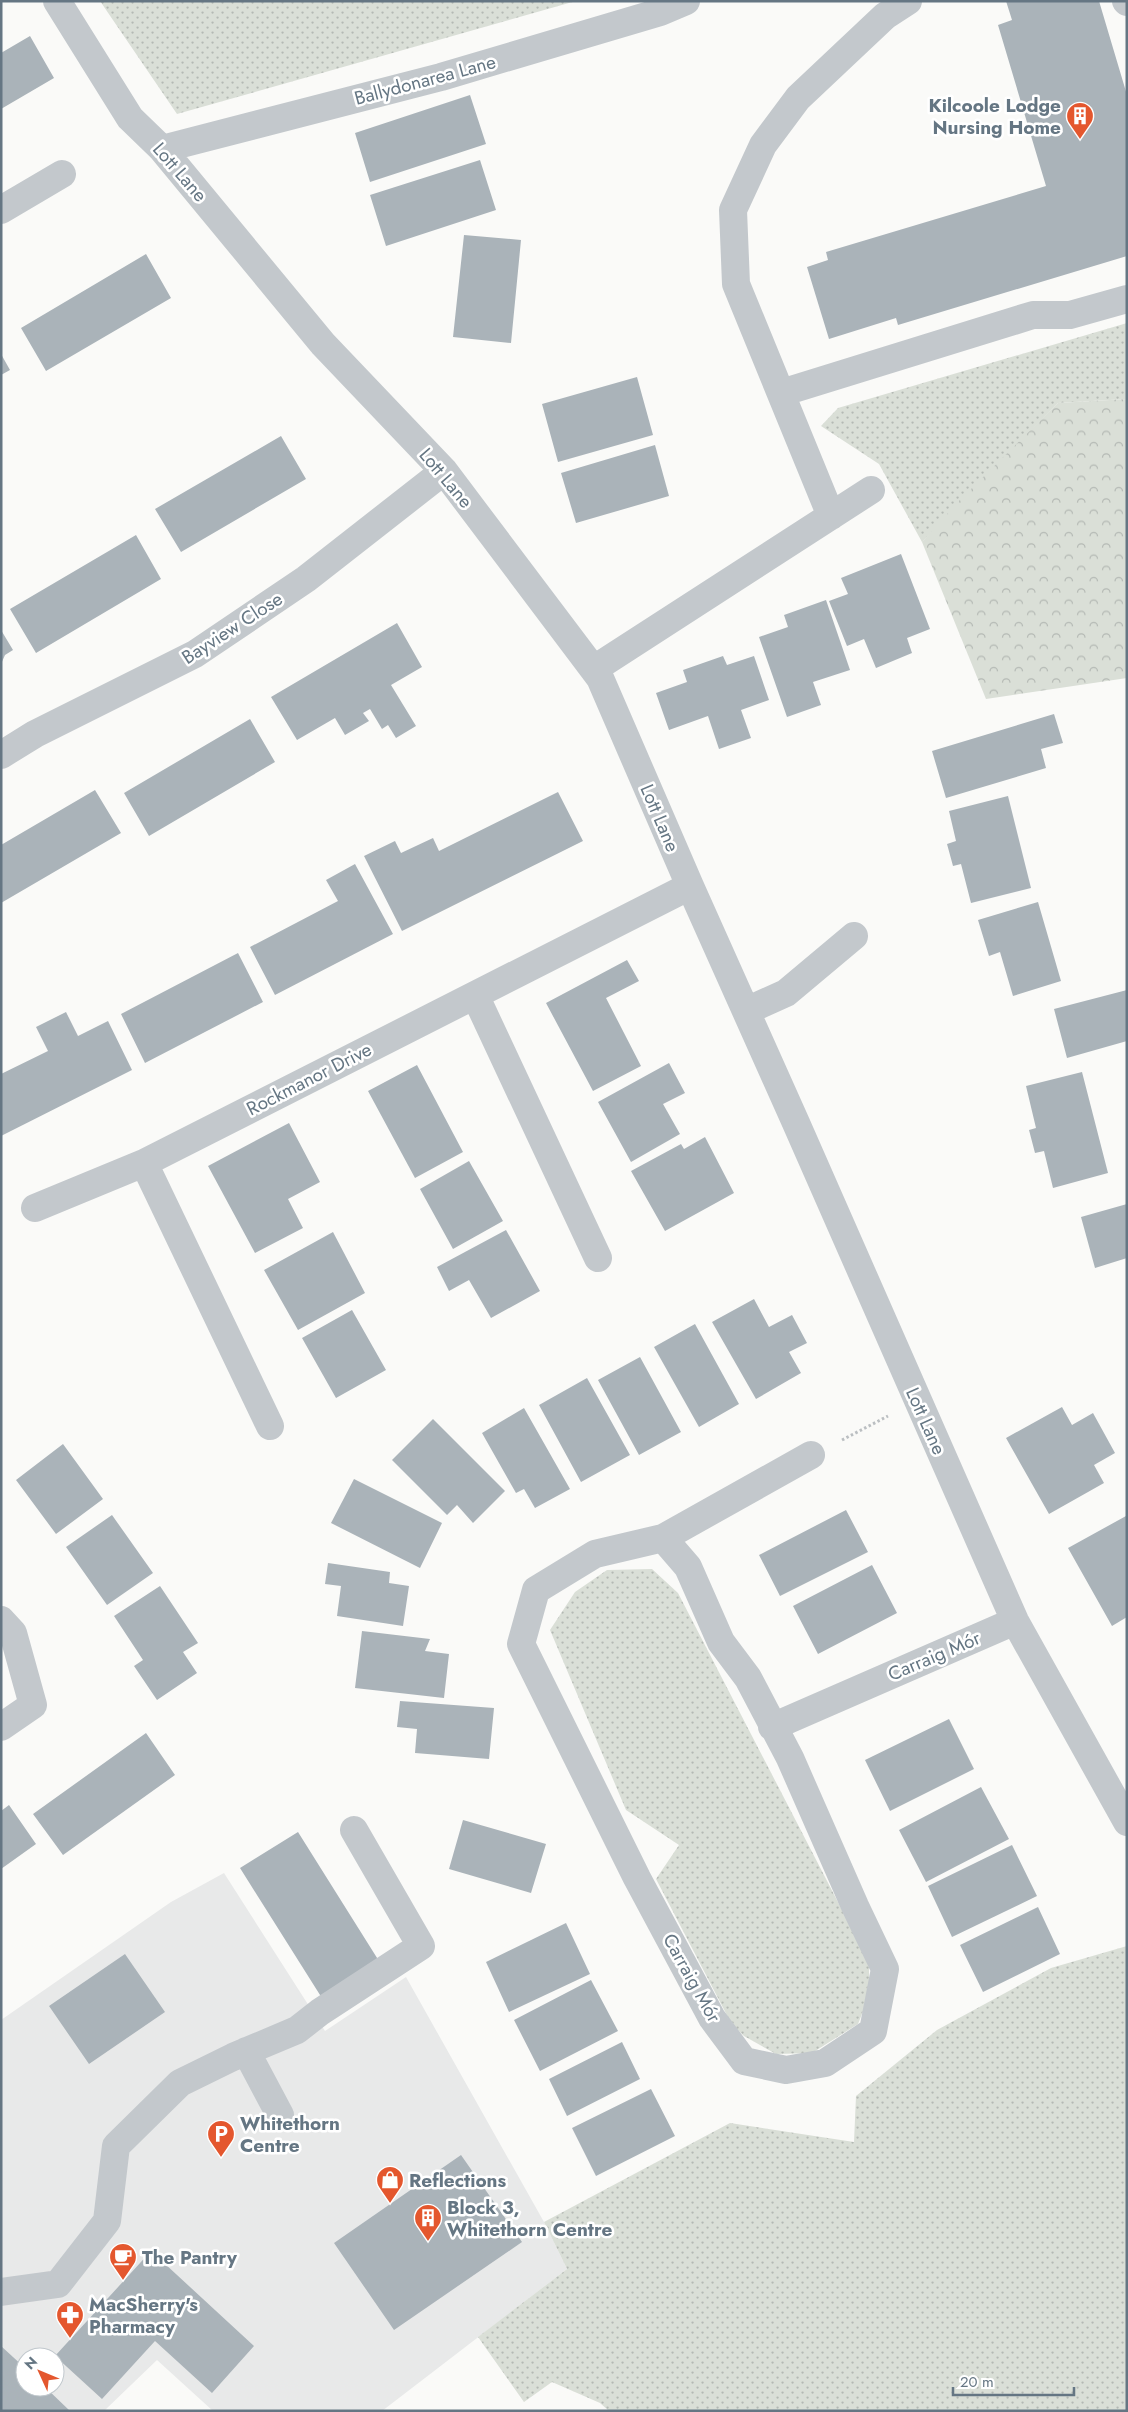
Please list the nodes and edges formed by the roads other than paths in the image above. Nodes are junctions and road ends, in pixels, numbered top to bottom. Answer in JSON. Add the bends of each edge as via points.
{"nodes":[{"id":1,"x":57,"y":1,"type":"edge"},
{"id":2,"x":686,"y":1,"type":"edge"},
{"id":3,"x":908,"y":1,"type":"edge"},
{"id":4,"x":162,"y":149,"type":"junction"},
{"id":5,"x":62,"y":174,"type":"dead end"},
{"id":6,"x":1,"y":210,"type":"edge"},
{"id":7,"x":1127,"y":299,"type":"edge"},
{"id":8,"x":781,"y":393,"type":"junction"},
{"id":9,"x":444,"y":471,"type":"junction"},
{"id":10,"x":871,"y":490,"type":"dead end"},
{"id":11,"x":831,"y":516,"type":"junction"},
{"id":12,"x":594,"y":669,"type":"junction"},
{"id":13,"x":1,"y":755,"type":"edge"},
{"id":14,"x":690,"y":886,"type":"junction"},
{"id":15,"x":854,"y":936,"type":"dead end"},
{"id":16,"x":475,"y":995,"type":"junction"},
{"id":17,"x":746,"y":1011,"type":"junction"},
{"id":18,"x":144,"y":1163,"type":"junction"},
{"id":19,"x":35,"y":1208,"type":"dead end"},
{"id":20,"x":598,"y":1258,"type":"dead end"},
{"id":21,"x":270,"y":1426,"type":"dead end"},
{"id":22,"x":812,"y":1456,"type":"road end"},
{"id":23,"x":662,"y":1538,"type":"junction"},
{"id":24,"x":1,"y":1620,"type":"edge"},
{"id":25,"x":1015,"y":1621,"type":"junction"},
{"id":26,"x":1,"y":1727,"type":"edge"},
{"id":27,"x":772,"y":1727,"type":"junction"},
{"id":28,"x":1127,"y":1822,"type":"edge"},
{"id":29,"x":354,"y":1830,"type":"dead end"},
{"id":30,"x":246,"y":2051,"type":"junction"},
{"id":31,"x":280,"y":2115,"type":"dead end"},
{"id":32,"x":1,"y":2292,"type":"edge"}],
"edges":[{"from":1,"to":4,"type":"street","name":"Lott Lane","via":[[130,118]]},
{"from":2,"to":4,"type":"street","name":"Ballydonarea Lane","via":[[660,12],[441,77]]},
{"from":3,"to":8,"type":"street","via":[[885,16],[798,98],[763,145],[733,210],[736,284]]},
{"from":4,"to":9,"type":"street","name":"Lott Lane","via":[[323,344]]},
{"from":5,"to":6,"type":"street"},
{"from":7,"to":8,"type":"street","via":[[1070,315],[1033,315]]},
{"from":8,"to":11,"type":"street"},
{"from":9,"to":12,"type":"street","name":"Lott Lane"},
{"from":9,"to":13,"type":"street","name":"Bayview Close","via":[[306,579],[195,654]]},
{"from":10,"to":11,"type":"street"},
{"from":11,"to":12,"type":"street"},
{"from":12,"to":14,"type":"street","name":"Lott Lane"},
{"from":14,"to":16,"type":"street","name":"Rockmanor Drive"},
{"from":14,"to":17,"type":"street","name":"Lott Lane"},
{"from":15,"to":17,"type":"street","via":[[786,993]]},
{"from":16,"to":18,"type":"street","name":"Rockmanor Drive"},
{"from":16,"to":20,"type":"street"},
{"from":17,"to":25,"type":"street","name":"Lott Lane"},
{"from":18,"to":19,"type":"street","name":"Rockmanor Drive"},
{"from":18,"to":21,"type":"street"},
{"from":22,"to":23,"type":"street","name":"Carraig Mór"},
{"from":23,"to":27,"type":"street","name":"Carraig Mór","via":[[688,1567],[721,1642],[748,1678]]},
{"from":23,"to":27,"type":"street","name":"Carraig Mór","via":[[596,1554],[536,1590],[521,1644],[637,1878],[712,2018],[744,2061],[786,2070],[825,2063],[874,2031],[886,1969],[790,1758]]},
{"from":24,"to":26,"type":"street","via":[[13,1633],[33,1705]]},
{"from":25,"to":27,"type":"street","name":"Carraig Mór"},
{"from":25,"to":28,"type":"street","name":"Lott Lane"},
{"from":29,"to":30,"type":"street","via":[[421,1946],[297,2030]]},
{"from":30,"to":31,"type":"street"},
{"from":30,"to":32,"type":"street","via":[[180,2083],[116,2146],[107,2221],[58,2284]]}]}
